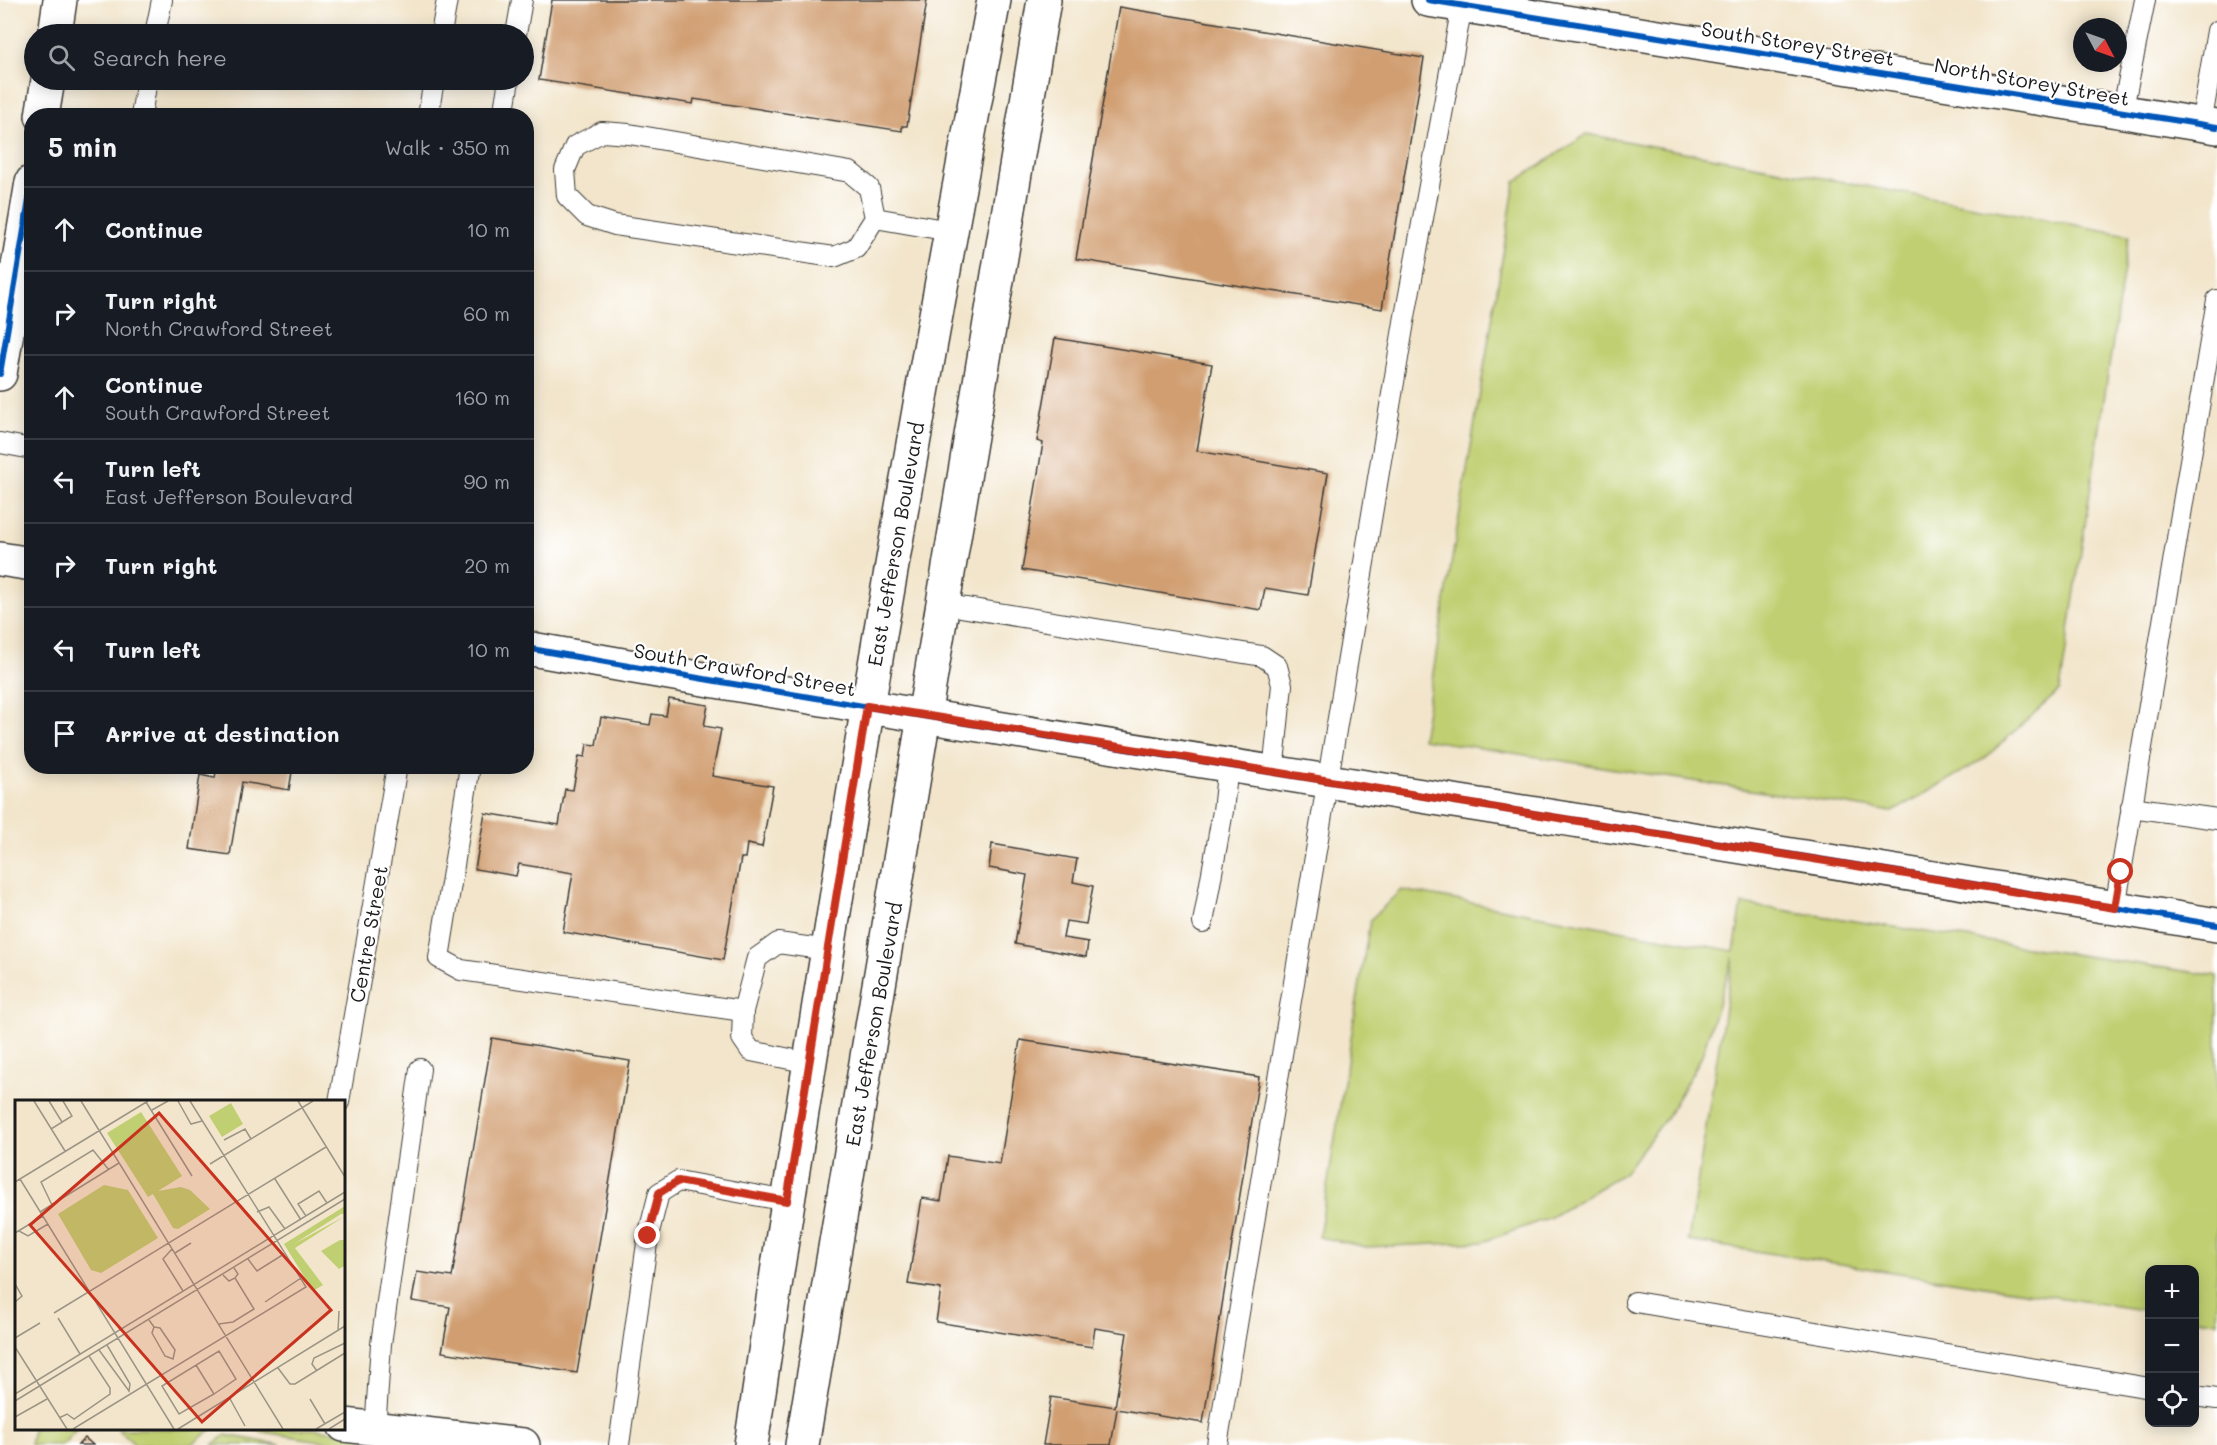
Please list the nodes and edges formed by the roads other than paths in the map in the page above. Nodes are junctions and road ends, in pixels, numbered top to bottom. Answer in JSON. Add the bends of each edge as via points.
{"nodes":[{"id":1,"x":60,"y":0,"type":"edge"},
{"id":2,"x":162,"y":0,"type":"edge"},
{"id":3,"x":447,"y":0,"type":"edge"},
{"id":4,"x":522,"y":0,"type":"edge"},
{"id":5,"x":994,"y":0,"type":"edge"},
{"id":6,"x":1044,"y":0,"type":"edge"},
{"id":7,"x":1428,"y":0,"type":"edge"},
{"id":8,"x":2145,"y":0,"type":"edge"},
{"id":9,"x":1462,"y":3,"type":"edge"},
{"id":10,"x":56,"y":24,"type":"edge"},
{"id":11,"x":157,"y":24,"type":"edge"},
{"id":12,"x":443,"y":24,"type":"edge"},
{"id":13,"x":518,"y":24,"type":"edge"},
{"id":14,"x":2217,"y":31,"type":"edge"},
{"id":15,"x":1913,"y":78,"type":"joint"},
{"id":16,"x":46,"y":90,"type":"edge"},
{"id":17,"x":145,"y":90,"type":"edge"},
{"id":18,"x":432,"y":90,"type":"edge"},
{"id":19,"x":507,"y":90,"type":"edge"},
{"id":20,"x":43,"y":108,"type":"edge"},
{"id":21,"x":142,"y":108,"type":"edge"},
{"id":22,"x":429,"y":108,"type":"edge"},
{"id":23,"x":504,"y":108,"type":"edge"},
{"id":24,"x":2122,"y":113,"type":"junction"},
{"id":25,"x":2209,"y":126,"type":"edge"},
{"id":26,"x":875,"y":218,"type":"junction"},
{"id":27,"x":24,"y":231,"type":"edge"},
{"id":28,"x":950,"y":231,"type":"junction"},
{"id":29,"x":2217,"y":300,"type":"edge"},
{"id":30,"x":6,"y":306,"type":"edge"},
{"id":31,"x":0,"y":374,"type":"edge"},
{"id":32,"x":0,"y":443,"type":"edge"},
{"id":33,"x":24,"y":448,"type":"edge"},
{"id":34,"x":0,"y":559,"type":"edge"},
{"id":35,"x":24,"y":563,"type":"edge"},
{"id":36,"x":942,"y":604,"type":"junction"},
{"id":37,"x":534,"y":654,"type":"edge"},
{"id":38,"x":867,"y":706,"type":"junction"},
{"id":39,"x":925,"y":718,"type":"junction"},
{"id":40,"x":1228,"y":765,"type":"junction"},
{"id":41,"x":1273,"y":772,"type":"junction"},
{"id":42,"x":396,"y":774,"type":"edge"},
{"id":43,"x":469,"y":774,"type":"edge"},
{"id":44,"x":1328,"y":781,"type":"junction"},
{"id":45,"x":2131,"y":807,"type":"junction"},
{"id":46,"x":2217,"y":819,"type":"edge"},
{"id":47,"x":2115,"y":908,"type":"junction"},
{"id":48,"x":1203,"y":923,"type":"dead end"},
{"id":49,"x":2217,"y":925,"type":"edge"},
{"id":50,"x":828,"y":950,"type":"junction"},
{"id":51,"x":743,"y":1011,"type":"junction"},
{"id":52,"x":809,"y":1063,"type":"junction"},
{"id":53,"x":420,"y":1069,"type":"dead end"},
{"id":54,"x":339,"y":1100,"type":"edge"},
{"id":55,"x":787,"y":1201,"type":"junction"},
{"id":56,"x":1635,"y":1302,"type":"dead end"},
{"id":57,"x":2145,"y":1387,"type":"edge"},
{"id":58,"x":2199,"y":1397,"type":"edge"},
{"id":59,"x":2217,"y":1400,"type":"edge"},
{"id":60,"x":359,"y":1427,"type":"edge"},
{"id":61,"x":523,"y":1445,"type":"edge"},
{"id":62,"x":620,"y":1445,"type":"edge"},
{"id":63,"x":751,"y":1445,"type":"edge"},
{"id":64,"x":802,"y":1445,"type":"edge"},
{"id":65,"x":1217,"y":1445,"type":"edge"}],
"edges":[{"from":1,"to":10,"type":"street"},
{"from":2,"to":11,"type":"lane"},
{"from":3,"to":12,"type":"lane"},
{"from":4,"to":13,"type":"lane"},
{"from":5,"to":28,"type":"street","name":"East Jefferson Boulevard"},
{"from":6,"to":36,"type":"street","name":"East Jefferson Boulevard"},
{"from":7,"to":9,"type":"street","name":"South Storey Street"},
{"from":8,"to":24,"type":"lane"},
{"from":9,"to":15,"type":"street","name":"South Storey Street"},
{"from":9,"to":44,"type":"lane","via":[[1404,322]]},
{"from":14,"to":25,"type":"lane"},
{"from":15,"to":24,"type":"street","name":"North Storey Street"},
{"from":16,"to":20,"type":"street"},
{"from":17,"to":21,"type":"lane"},
{"from":18,"to":22,"type":"lane"},
{"from":19,"to":23,"type":"lane"},
{"from":24,"to":25,"type":"street","name":"North Storey Street"},
{"from":26,"to":26,"type":"lane","via":[[869,188],[850,172],[629,134],[602,132],[574,146],[565,170],[567,196],[574,205],[587,216],[615,225],[834,257],[856,248]]},
{"from":26,"to":28,"type":"lane"},
{"from":27,"to":30,"type":"street"},
{"from":28,"to":38,"type":"street","name":"East Jefferson Boulevard"},
{"from":29,"to":45,"type":"lane"},
{"from":30,"to":31,"type":"street"},
{"from":32,"to":33,"type":"lane"},
{"from":34,"to":35,"type":"street"},
{"from":36,"to":39,"type":"street","name":"East Jefferson Boulevard"},
{"from":36,"to":41,"type":"lane","via":[[1262,656],[1277,666],[1282,685]]},
{"from":37,"to":38,"type":"street","name":"South Crawford Street"},
{"from":38,"to":39,"type":"street","name":"South Crawford Street"},
{"from":38,"to":50,"type":"street","name":"East Jefferson Boulevard"},
{"from":39,"to":40,"type":"street","name":"South Crawford Street"},
{"from":39,"to":64,"type":"street","name":"East Jefferson Boulevard"},
{"from":40,"to":41,"type":"street","name":"South Crawford Street"},
{"from":40,"to":48,"type":"lane"},
{"from":41,"to":44,"type":"street","name":"South Crawford Street"},
{"from":42,"to":54,"type":"lane","name":"Centre Street"},
{"from":43,"to":51,"type":"lane","via":[[439,958],[461,970]]},
{"from":44,"to":47,"type":"street","name":"South Crawford Street"},
{"from":44,"to":65,"type":"lane"},
{"from":45,"to":46,"type":"lane"},
{"from":45,"to":47,"type":"lane"},
{"from":47,"to":49,"type":"street","name":"South Crawford Street"},
{"from":50,"to":51,"type":"lane","via":[[778,943],[757,958]]},
{"from":50,"to":52,"type":"street","name":"East Jefferson Boulevard"},
{"from":51,"to":52,"type":"lane","via":[[742,1038],[752,1051]]},
{"from":52,"to":55,"type":"street","name":"East Jefferson Boulevard"},
{"from":53,"to":60,"type":"lane","via":[[381,1344]]},
{"from":55,"to":62,"type":"lane","via":[[678,1181],[659,1193],[648,1236]]},
{"from":55,"to":63,"type":"street","name":"East Jefferson Boulevard"},
{"from":56,"to":57,"type":"lane"},
{"from":58,"to":59,"type":"lane"},
{"from":60,"to":61,"type":"street"}]}
